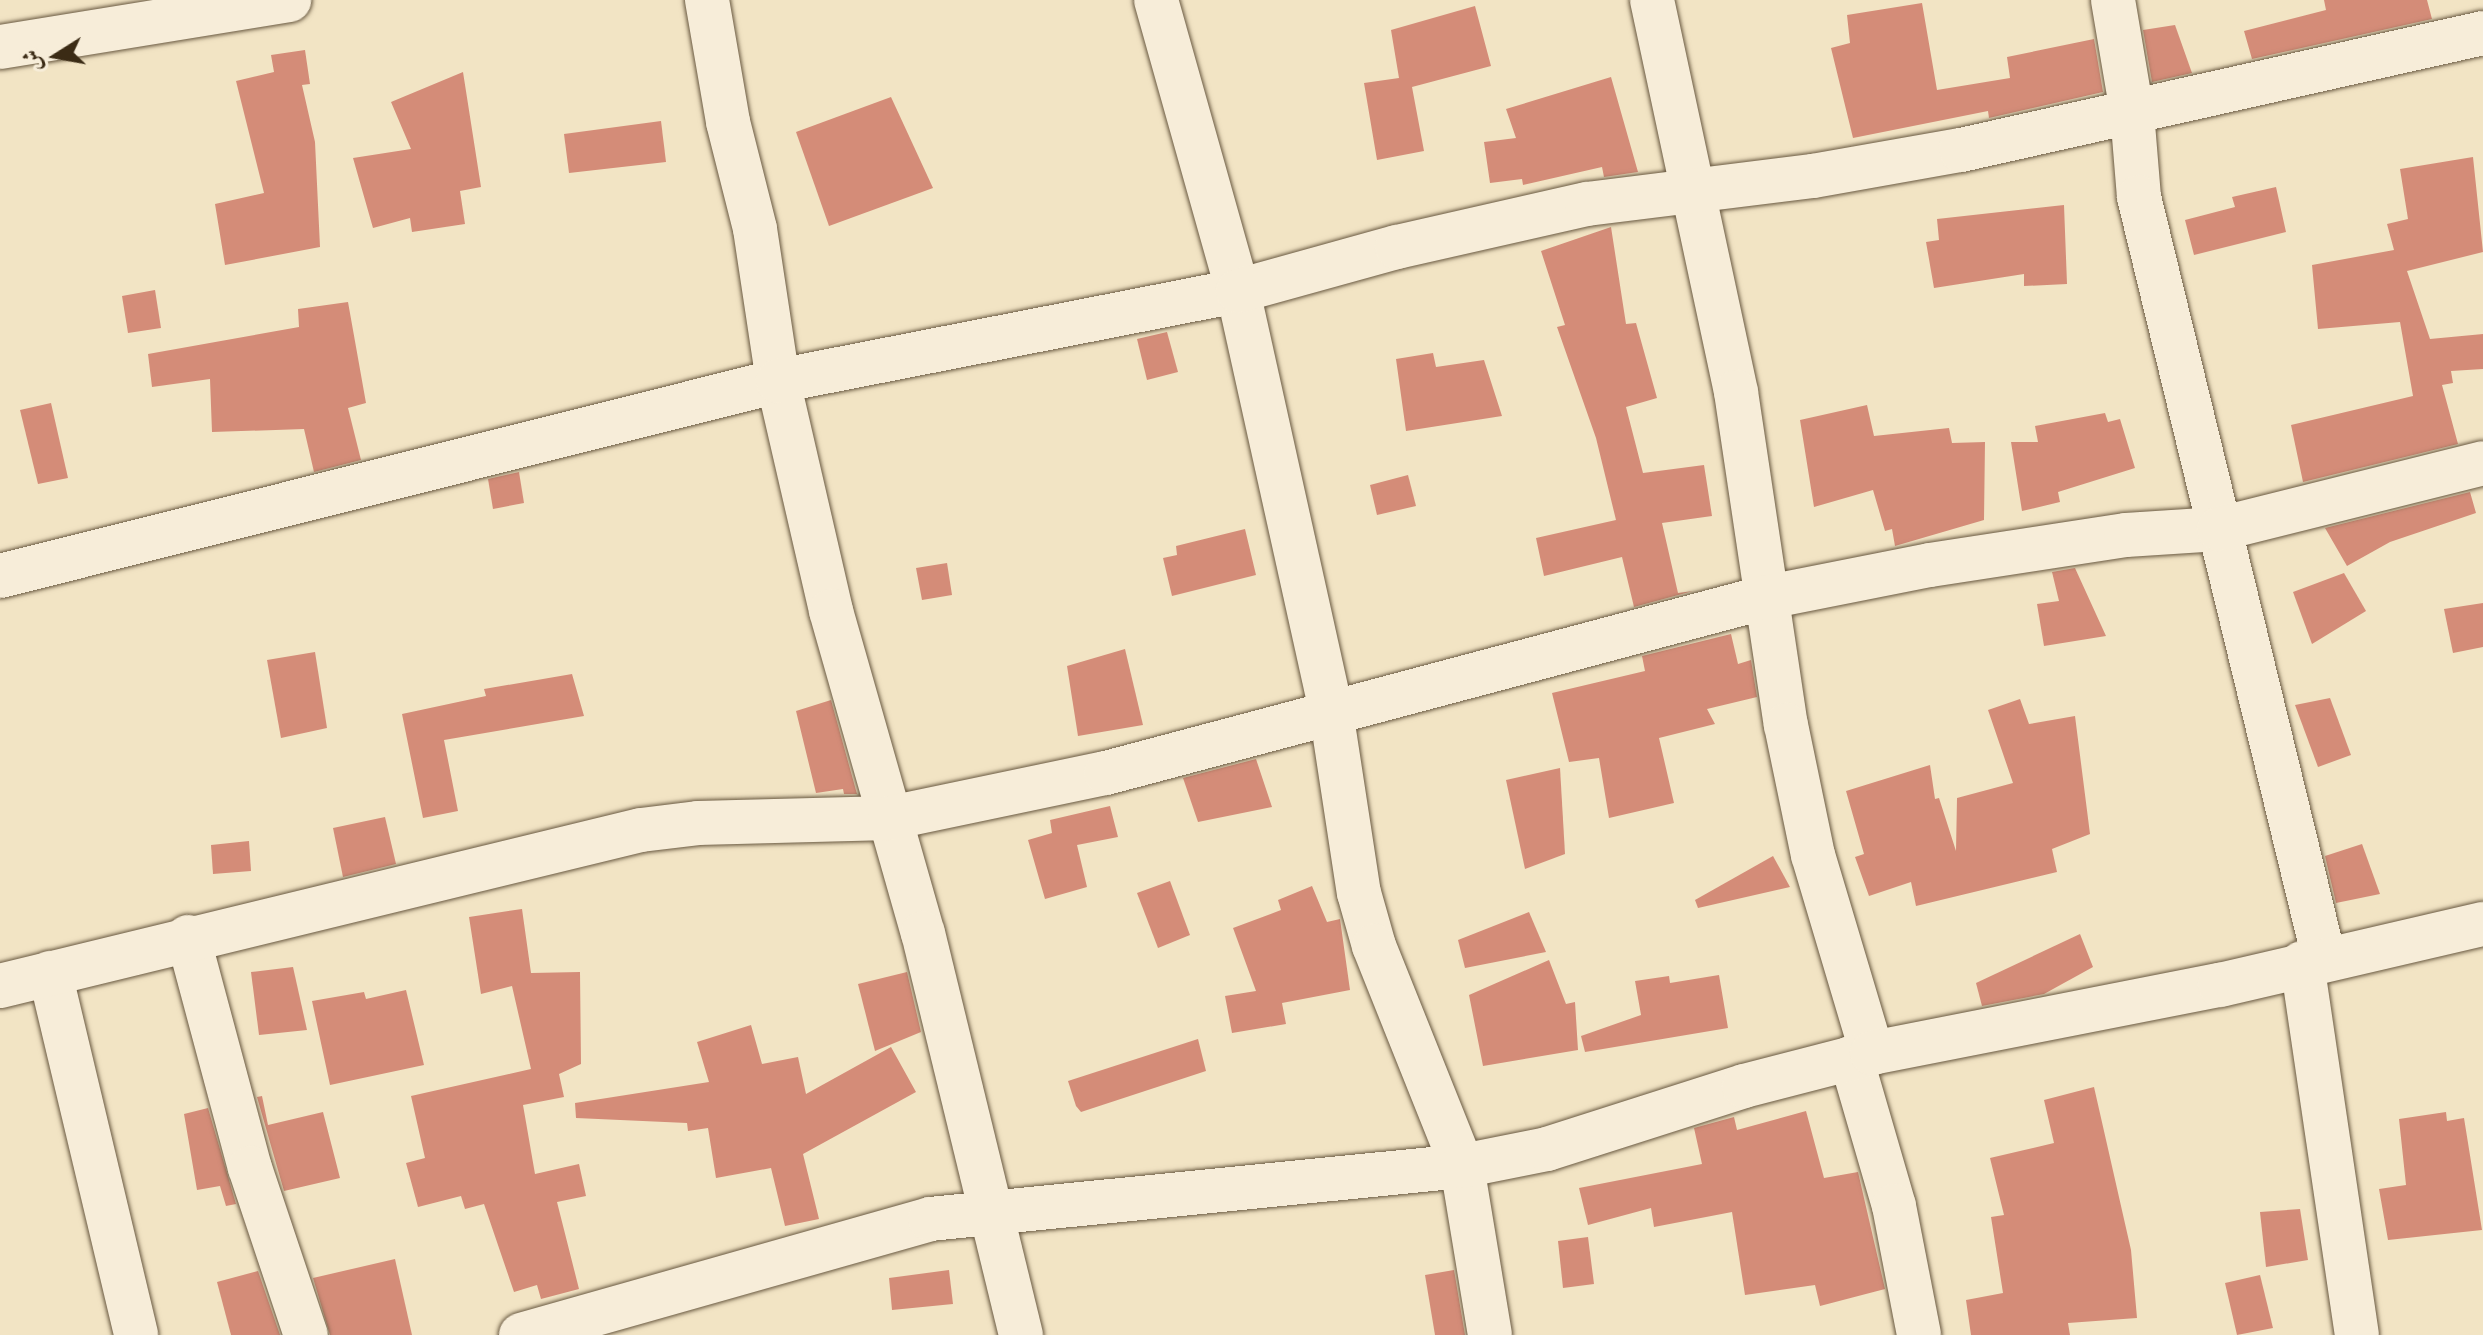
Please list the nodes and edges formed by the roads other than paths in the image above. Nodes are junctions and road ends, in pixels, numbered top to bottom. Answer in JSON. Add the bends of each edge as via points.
{"nodes":[{"id":1,"x":289,"y":0,"type":"edge"},
{"id":2,"x":707,"y":0,"type":"edge"},
{"id":3,"x":1156,"y":0,"type":"edge"},
{"id":4,"x":1652,"y":0,"type":"edge"},
{"id":5,"x":2113,"y":0,"type":"edge"},
{"id":6,"x":2483,"y":33,"type":"edge"},
{"id":7,"x":0,"y":47,"type":"edge"},
{"id":8,"x":2132,"y":112,"type":"junction"},
{"id":9,"x":1692,"y":188,"type":"junction"},
{"id":10,"x":1238,"y":291,"type":"junction"},
{"id":11,"x":778,"y":381,"type":"junction"},
{"id":12,"x":2483,"y":463,"type":"edge"},
{"id":13,"x":2219,"y":529,"type":"junction"},
{"id":14,"x":0,"y":576,"type":"edge"},
{"id":15,"x":1763,"y":598,"type":"junction"},
{"id":16,"x":1331,"y":711,"type":"junction"},
{"id":17,"x":890,"y":818,"type":"junction"},
{"id":18,"x":2483,"y":924,"type":"edge"},
{"id":19,"x":188,"y":937,"type":"junction"},
{"id":20,"x":2313,"y":961,"type":"junction"},
{"id":21,"x":50,"y":973,"type":"junction"},
{"id":22,"x":0,"y":986,"type":"edge"},
{"id":23,"x":1861,"y":1056,"type":"junction"},
{"id":24,"x":1462,"y":1166,"type":"junction"},
{"id":25,"x":992,"y":1215,"type":"junction"},
{"id":26,"x":136,"y":1335,"type":"edge"},
{"id":27,"x":306,"y":1335,"type":"edge"},
{"id":28,"x":521,"y":1335,"type":"edge"},
{"id":29,"x":1021,"y":1335,"type":"edge"},
{"id":30,"x":1490,"y":1335,"type":"edge"},
{"id":31,"x":1919,"y":1335,"type":"edge"},
{"id":32,"x":2357,"y":1335,"type":"edge"}],
"edges":[{"from":1,"to":7,"type":"street"},
{"from":2,"to":11,"type":"street","via":[[728,122],[755,229]]},
{"from":3,"to":10,"type":"street"},
{"from":4,"to":9,"type":"street"},
{"from":5,"to":8,"type":"street"},
{"from":6,"to":8,"type":"street"},
{"from":8,"to":9,"type":"street","via":[[1813,176]]},
{"from":8,"to":13,"type":"street","via":[[2139,197]]},
{"from":9,"to":10,"type":"street","via":[[1587,204]]},
{"from":9,"to":15,"type":"street","via":[[1736,392]]},
{"from":10,"to":11,"type":"street"},
{"from":10,"to":16,"type":"street"},
{"from":11,"to":14,"type":"street"},
{"from":11,"to":17,"type":"street","via":[[831,611]]},
{"from":12,"to":13,"type":"street"},
{"from":13,"to":15,"type":"street","via":[[2081,542]]},
{"from":13,"to":20,"type":"street"},
{"from":15,"to":16,"type":"street"},
{"from":15,"to":23,"type":"street","via":[[1813,855]]},
{"from":16,"to":17,"type":"street","via":[[1106,773]]},
{"from":16,"to":24,"type":"street","via":[[1359,893],[1374,946]]},
{"from":17,"to":19,"type":"street","via":[[698,823],[641,830]]},
{"from":17,"to":25,"type":"street"},
{"from":18,"to":20,"type":"street"},
{"from":19,"to":21,"type":"street"},
{"from":19,"to":27,"type":"street","via":[[250,1168]]},
{"from":20,"to":23,"type":"street","via":[[2220,985]]},
{"from":20,"to":32,"type":"street"},
{"from":21,"to":22,"type":"street"},
{"from":21,"to":26,"type":"street"},
{"from":23,"to":24,"type":"street","via":[[1744,1086],[1547,1149]]},
{"from":23,"to":31,"type":"street"},
{"from":24,"to":25,"type":"street"},
{"from":24,"to":30,"type":"street"},
{"from":25,"to":28,"type":"street","via":[[930,1219]]},
{"from":25,"to":29,"type":"street"}]}
